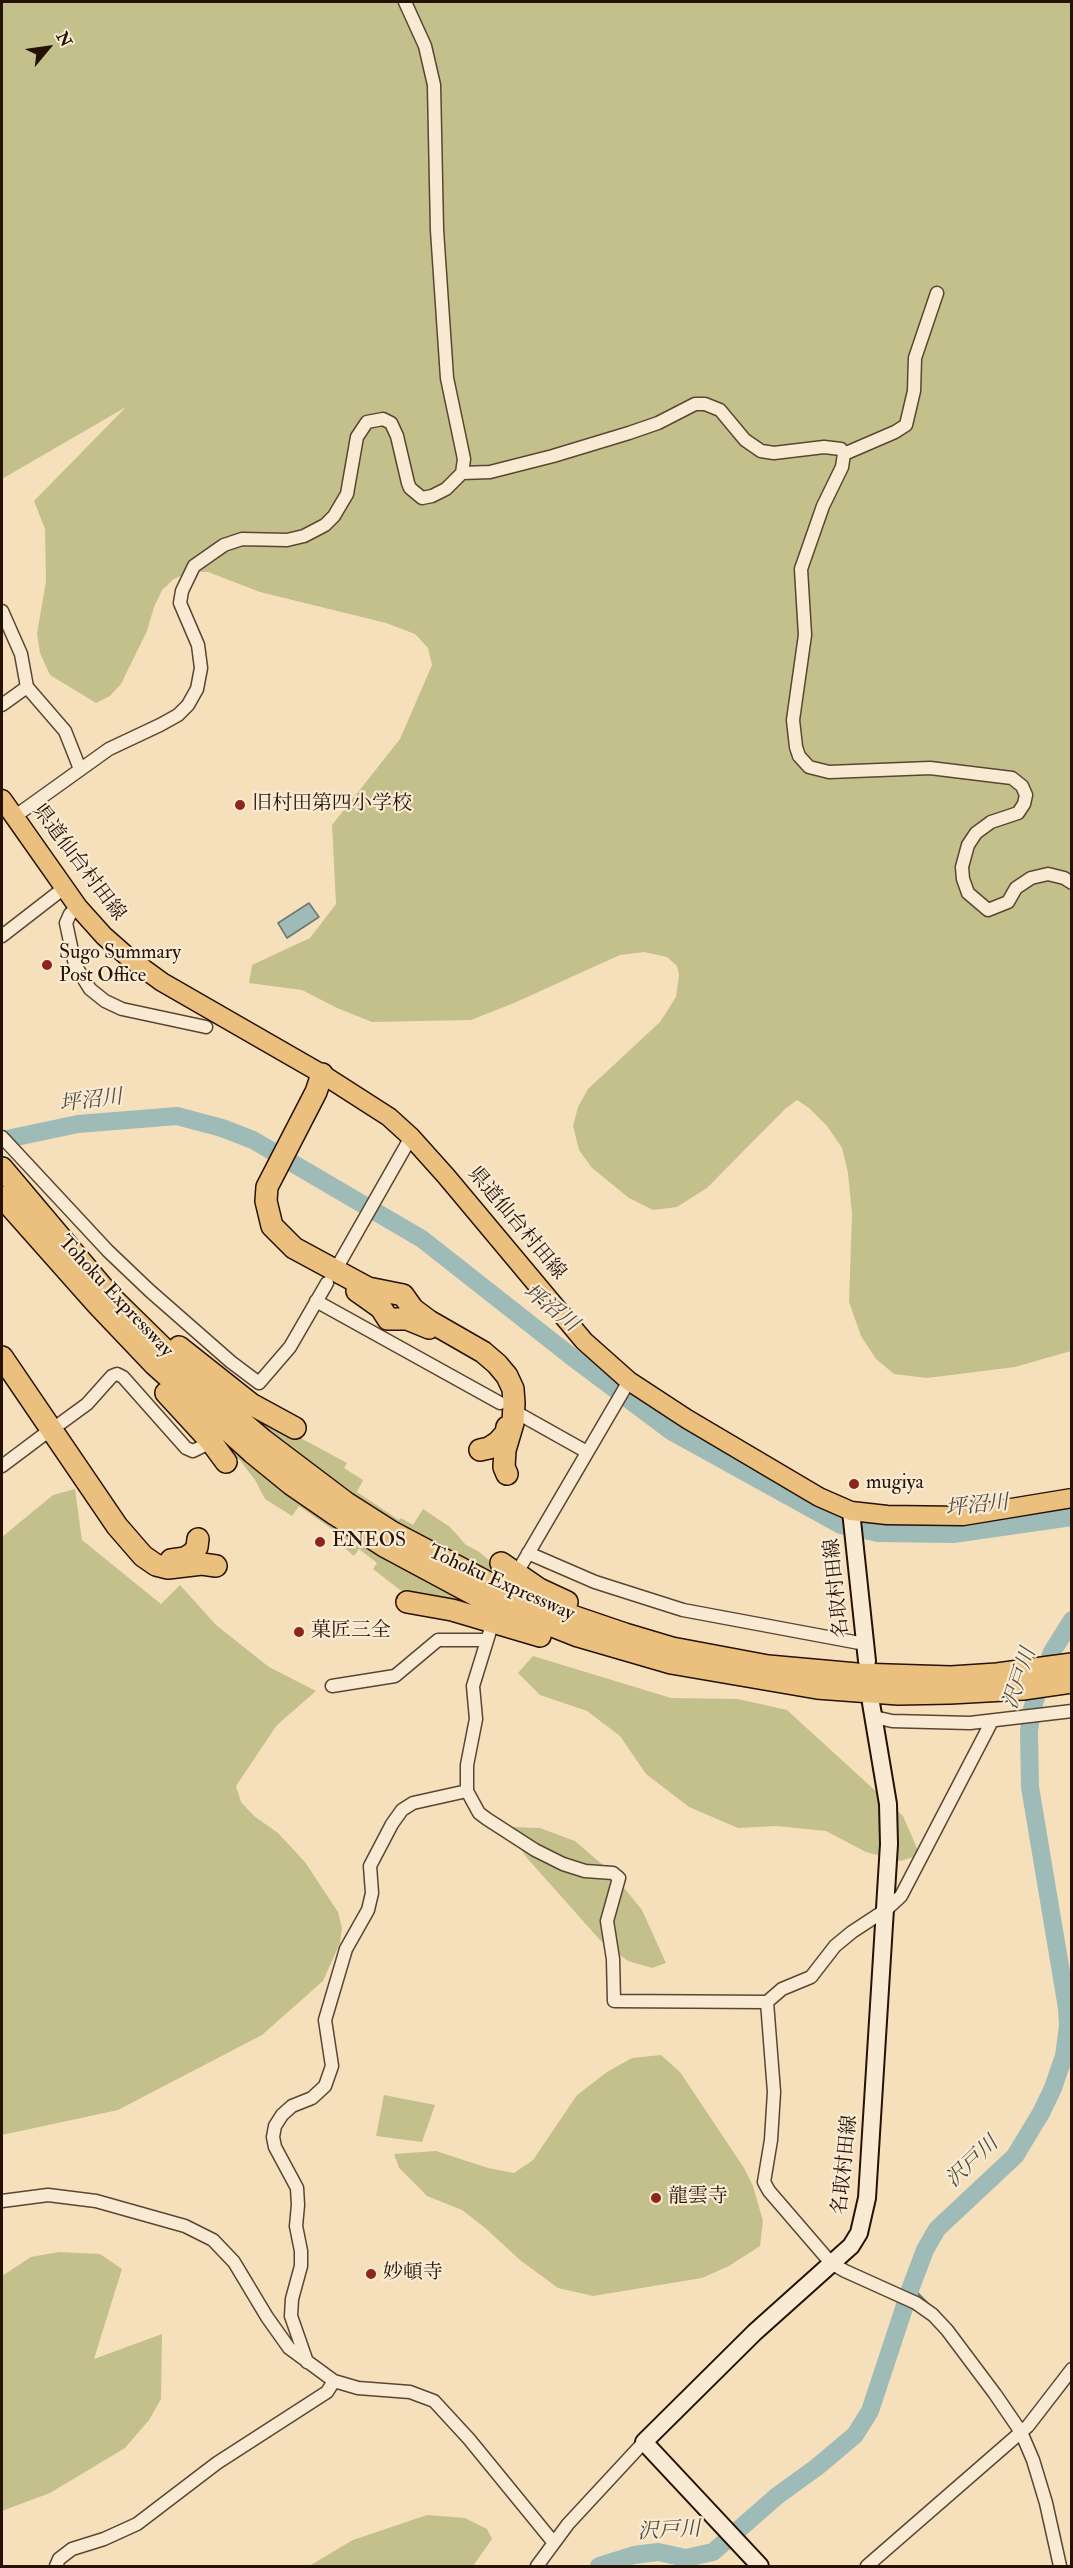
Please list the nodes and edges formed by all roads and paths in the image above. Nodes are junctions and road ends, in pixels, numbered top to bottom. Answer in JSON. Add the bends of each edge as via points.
{"nodes":[{"id":1,"x":405,"y":2,"type":"edge"},
{"id":2,"x":937,"y":293,"type":"dead end"},
{"id":3,"x":844,"y":454,"type":"junction"},
{"id":4,"x":462,"y":473,"type":"junction"},
{"id":5,"x":2,"y":611,"type":"edge"},
{"id":6,"x":27,"y":687,"type":"junction"},
{"id":7,"x":2,"y":705,"type":"edge"},
{"id":8,"x":80,"y":769,"type":"junction"},
{"id":9,"x":2,"y":799,"type":"edge"},
{"id":10,"x":14,"y":817,"type":"junction"},
{"id":11,"x":1071,"y":882,"type":"edge"},
{"id":12,"x":64,"y":888,"type":"junction"},
{"id":13,"x":78,"y":906,"type":"junction"},
{"id":14,"x":2,"y":936,"type":"edge"},
{"id":15,"x":206,"y":1027,"type":"dead end"},
{"id":16,"x":322,"y":1074,"type":"junction"},
{"id":17,"x":2,"y":1137,"type":"edge"},
{"id":18,"x":411,"y":1137,"type":"junction"},
{"id":19,"x":6,"y":1163,"type":"edge"},
{"id":20,"x":268,"y":1173,"type":"junction"},
{"id":21,"x":2,"y":1197,"type":"edge"},
{"id":22,"x":2,"y":1203,"type":"edge"},
{"id":23,"x":340,"y":1263,"type":"dead end"},
{"id":24,"x":327,"y":1283,"type":"dead end"},
{"id":25,"x":316,"y":1301,"type":"junction"},
{"id":26,"x":2,"y":1344,"type":"edge"},
{"id":27,"x":2,"y":1357,"type":"edge"},
{"id":28,"x":259,"y":1383,"type":"junction"},
{"id":29,"x":627,"y":1384,"type":"junction"},
{"id":30,"x":250,"y":1394,"type":"dead end"},
{"id":31,"x":500,"y":1403,"type":"dead end"},
{"id":32,"x":521,"y":1415,"type":"dead end"},
{"id":33,"x":61,"y":1423,"type":"dead end"},
{"id":34,"x":296,"y":1428,"type":"dead end"},
{"id":35,"x":46,"y":1433,"type":"dead end"},
{"id":36,"x":203,"y":1446,"type":"dead end"},
{"id":37,"x":480,"y":1450,"type":"dead end"},
{"id":38,"x":587,"y":1452,"type":"junction"},
{"id":39,"x":226,"y":1462,"type":"dead end"},
{"id":40,"x":2,"y":1466,"type":"edge"},
{"id":41,"x":507,"y":1474,"type":"dead end"},
{"id":42,"x":1071,"y":1498,"type":"edge"},
{"id":43,"x":851,"y":1513,"type":"junction"},
{"id":44,"x":198,"y":1539,"type":"dead end"},
{"id":45,"x":528,"y":1553,"type":"junction"},
{"id":46,"x":511,"y":1564,"type":"joint"},
{"id":47,"x":216,"y":1566,"type":"dead end"},
{"id":48,"x":407,"y":1602,"type":"dead end"},
{"id":49,"x":866,"y":1653,"type":"joint"},
{"id":50,"x":767,"y":1673,"type":"junction"},
{"id":51,"x":1067,"y":1674,"type":"edge"},
{"id":52,"x":332,"y":1686,"type":"dead end"},
{"id":53,"x":873,"y":1710,"type":"joint"},
{"id":54,"x":1071,"y":1711,"type":"edge"},
{"id":55,"x":992,"y":1721,"type":"junction"},
{"id":56,"x":467,"y":1791,"type":"junction"},
{"id":57,"x":887,"y":1909,"type":"junction"},
{"id":58,"x":767,"y":2002,"type":"junction"},
{"id":59,"x":2,"y":2201,"type":"edge"},
{"id":60,"x":831,"y":2263,"type":"junction"},
{"id":61,"x":308,"y":2364,"type":"junction"},
{"id":62,"x":1071,"y":2369,"type":"edge"},
{"id":63,"x":334,"y":2381,"type":"junction"},
{"id":64,"x":1024,"y":2430,"type":"junction"},
{"id":65,"x":644,"y":2442,"type":"junction"},
{"id":66,"x":554,"y":2543,"type":"junction"},
{"id":67,"x":56,"y":2566,"type":"edge"},
{"id":68,"x":537,"y":2566,"type":"edge"},
{"id":69,"x":760,"y":2566,"type":"edge"},
{"id":70,"x":867,"y":2566,"type":"edge"},
{"id":71,"x":1060,"y":2566,"type":"edge"}],
"edges":[{"from":1,"to":4,"type":"street","via":[[425,46],[434,85],[437,230],[447,378],[464,459]]},
{"from":2,"to":3,"type":"street","via":[[915,358],[914,391],[906,425]]},
{"from":3,"to":4,"type":"street","via":[[833,447],[761,451],[745,440],[720,410],[695,404],[629,434],[490,472]]},
{"from":3,"to":11,"type":"street","via":[[801,569],[805,635],[793,720],[799,756],[809,767],[829,772],[930,768],[1012,778],[1023,786],[1024,804],[1018,813],[991,822],[968,845],[962,867],[968,893],[988,910],[1008,902],[1017,888],[1031,878],[1048,874]]},
{"from":4,"to":8,"type":"street","via":[[446,489],[422,498],[408,483],[391,423],[383,419],[367,422],[357,437],[347,494],[325,525],[287,540],[243,539],[224,545],[194,566],[187,577],[180,603],[198,645],[201,668],[197,689],[188,705],[178,715],[109,749]]},
{"from":5,"to":6,"type":"street","via":[[21,654]]},
{"from":6,"to":7,"type":"street"},
{"from":6,"to":8,"type":"street","via":[[65,731]]},
{"from":8,"to":10,"type":"street"},
{"from":9,"to":10,"type":"main road","name":"県道仙台村田線"},
{"from":10,"to":12,"type":"main road","name":"県道仙台村田線"},
{"from":12,"to":13,"type":"main road","name":"県道仙台村田線"},
{"from":12,"to":14,"type":"street"},
{"from":13,"to":15,"type":"street","via":[[66,923],[75,965],[90,989],[123,1009]]},
{"from":13,"to":16,"type":"main road","name":"県道仙台村田線","via":[[104,936],[162,982]]},
{"from":16,"to":18,"type":"main road","name":"県道仙台村田線","via":[[388,1117]]},
{"from":16,"to":20,"type":"highway","via":[[316,1092]]},
{"from":17,"to":19,"type":"street"},
{"from":18,"to":23,"type":"street"},
{"from":18,"to":29,"type":"main road","name":"県道仙台村田線","via":[[584,1341]]},
{"from":19,"to":28,"type":"street"},
{"from":19,"to":34,"type":"highway","via":[[113,1286],[166,1336],[251,1404]]},
{"from":19,"to":50,"type":"highway","name":"Tohoku Expressway","via":[[110,1296],[163,1350],[255,1434],[345,1502],[437,1557],[534,1603],[672,1648]]},
{"from":20,"to":37,"type":"highway","via":[[260,1192],[260,1213],[273,1240],[372,1300],[388,1319],[414,1322],[471,1351],[502,1379],[509,1399],[506,1433],[489,1449]]},
{"from":20,"to":41,"type":"highway","via":[[267,1215],[277,1233],[294,1248],[368,1288],[403,1295],[413,1309],[483,1352],[507,1376],[514,1403],[505,1450]]},
{"from":21,"to":50,"type":"highway","name":"Tohoku Expressway","via":[[97,1304],[180,1389],[284,1478],[355,1528],[441,1577],[529,1618],[589,1640],[671,1663]]},
{"from":22,"to":39,"type":"highway","via":[[13,1222]]},
{"from":24,"to":25,"type":"street"},
{"from":25,"to":28,"type":"street","via":[[290,1347]]},
{"from":25,"to":31,"type":"street"},
{"from":26,"to":44,"type":"highway","via":[[131,1536],[153,1555],[167,1560],[193,1553]]},
{"from":27,"to":47,"type":"highway","via":[[117,1526],[143,1556],[168,1568]]},
{"from":28,"to":30,"type":"street"},
{"from":29,"to":38,"type":"street"},
{"from":29,"to":43,"type":"main road","name":"県道仙台村田線"},
{"from":32,"to":38,"type":"street"},
{"from":33,"to":36,"type":"street","via":[[117,1374],[186,1448],[193,1451]]},
{"from":35,"to":40,"type":"street"},
{"from":38,"to":45,"type":"street"},
{"from":42,"to":43,"type":"main road","name":"県道仙台村田線","via":[[963,1516]]},
{"from":43,"to":49,"type":"main road","name":"名取村田線"},
{"from":45,"to":46,"type":"street"},
{"from":45,"to":49,"type":"street","via":[[596,1582],[682,1610]]},
{"from":46,"to":50,"type":"highway","via":[[539,1589],[612,1620],[734,1652]]},
{"from":48,"to":50,"type":"highway","via":[[452,1610],[660,1668],[721,1680]]},
{"from":50,"to":51,"type":"highway","name":"Tohoku Expressway","via":[[837,1690],[898,1694]]},
{"from":52,"to":56,"type":"street","via":[[395,1676],[438,1640],[489,1635],[473,1686],[476,1719],[466,1765]]},
{"from":53,"to":55,"type":"street","via":[[892,1721]]},
{"from":53,"to":57,"type":"main road","name":"名取村田線","via":[[888,1804]]},
{"from":54,"to":55,"type":"street"},
{"from":55,"to":57,"type":"street","via":[[901,1896]]},
{"from":56,"to":58,"type":"street","via":[[479,1813],[535,1850],[563,1864],[613,1873],[619,1878],[607,1921],[614,2001]]},
{"from":56,"to":61,"type":"street","via":[[413,1803],[392,1824],[370,1866],[372,1893],[368,1910],[346,1948],[325,2020],[332,2066],[325,2086],[312,2098],[292,2106],[275,2126],[275,2147],[297,2188],[301,2266],[291,2316]]},
{"from":57,"to":58,"type":"street","via":[[835,1946],[811,1977],[782,1989]]},
{"from":57,"to":60,"type":"main road","name":"名取村田線","via":[[867,2198],[859,2233],[851,2246]]},
{"from":58,"to":60,"type":"street","via":[[774,2092],[764,2182]]},
{"from":59,"to":61,"type":"street","via":[[48,2195],[96,2200],[185,2226],[213,2240],[234,2262],[289,2348]]},
{"from":60,"to":64,"type":"street","via":[[900,2294],[933,2315]]},
{"from":60,"to":65,"type":"main road","name":"名取村田線"},
{"from":61,"to":63,"type":"street"},
{"from":62,"to":64,"type":"street"},
{"from":63,"to":66,"type":"street","via":[[358,2388],[410,2392],[434,2401]]},
{"from":63,"to":67,"type":"street","via":[[327,2392],[217,2463],[137,2524],[104,2540],[72,2549]]},
{"from":64,"to":70,"type":"street"},
{"from":64,"to":71,"type":"street"},
{"from":65,"to":66,"type":"street"},
{"from":65,"to":69,"type":"main road"},
{"from":66,"to":68,"type":"street"}]}
